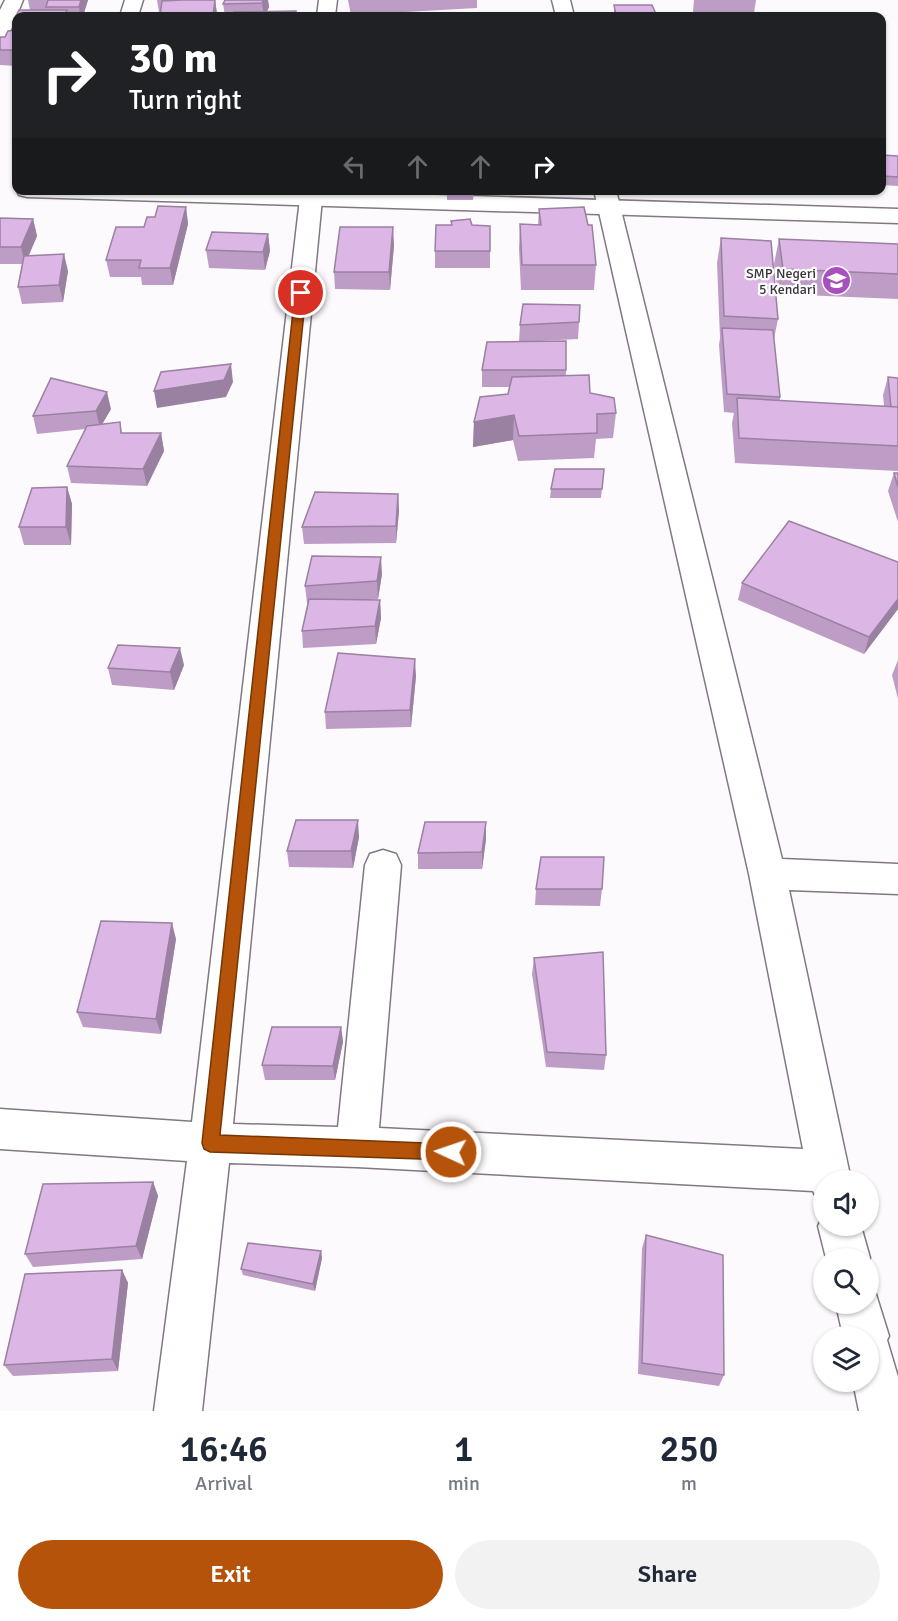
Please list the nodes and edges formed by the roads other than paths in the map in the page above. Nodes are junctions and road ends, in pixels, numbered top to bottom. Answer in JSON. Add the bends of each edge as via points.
{"nodes":[{"id":1,"x":14,"y":0,"type":"edge"},
{"id":2,"x":2,"y":24,"type":"edge"},
{"id":3,"x":214,"y":195,"type":"edge"},
{"id":4,"x":311,"y":199,"type":"junction"},
{"id":5,"x":607,"y":199,"type":"edge"},
{"id":6,"x":898,"y":216,"type":"edge"},
{"id":7,"x":383,"y":865,"type":"dead end"},
{"id":8,"x":767,"y":874,"type":"junction"},
{"id":9,"x":898,"y":879,"type":"edge"},
{"id":10,"x":0,"y":1129,"type":"edge"},
{"id":11,"x":210,"y":1143,"type":"junction"},
{"id":12,"x":357,"y":1147,"type":"junction"},
{"id":13,"x":828,"y":1170,"type":"edge"},
{"id":14,"x":813,"y":1175,"type":"edge"},
{"id":15,"x":878,"y":1392,"type":"edge"},
{"id":16,"x":178,"y":1411,"type":"edge"},
{"id":17,"x":883,"y":1411,"type":"edge"}],
"edges":[{"from":1,"to":2,"type":"street"},
{"from":3,"to":4,"type":"street"},
{"from":4,"to":5,"type":"street"},
{"from":4,"to":11,"type":"street"},
{"from":5,"to":6,"type":"street"},
{"from":5,"to":8,"type":"street"},
{"from":7,"to":12,"type":"street"},
{"from":8,"to":9,"type":"street"},
{"from":8,"to":13,"type":"street"},
{"from":10,"to":11,"type":"street"},
{"from":11,"to":12,"type":"street"},
{"from":11,"to":16,"type":"street"},
{"from":12,"to":14,"type":"street"},
{"from":15,"to":17,"type":"street"}]}
